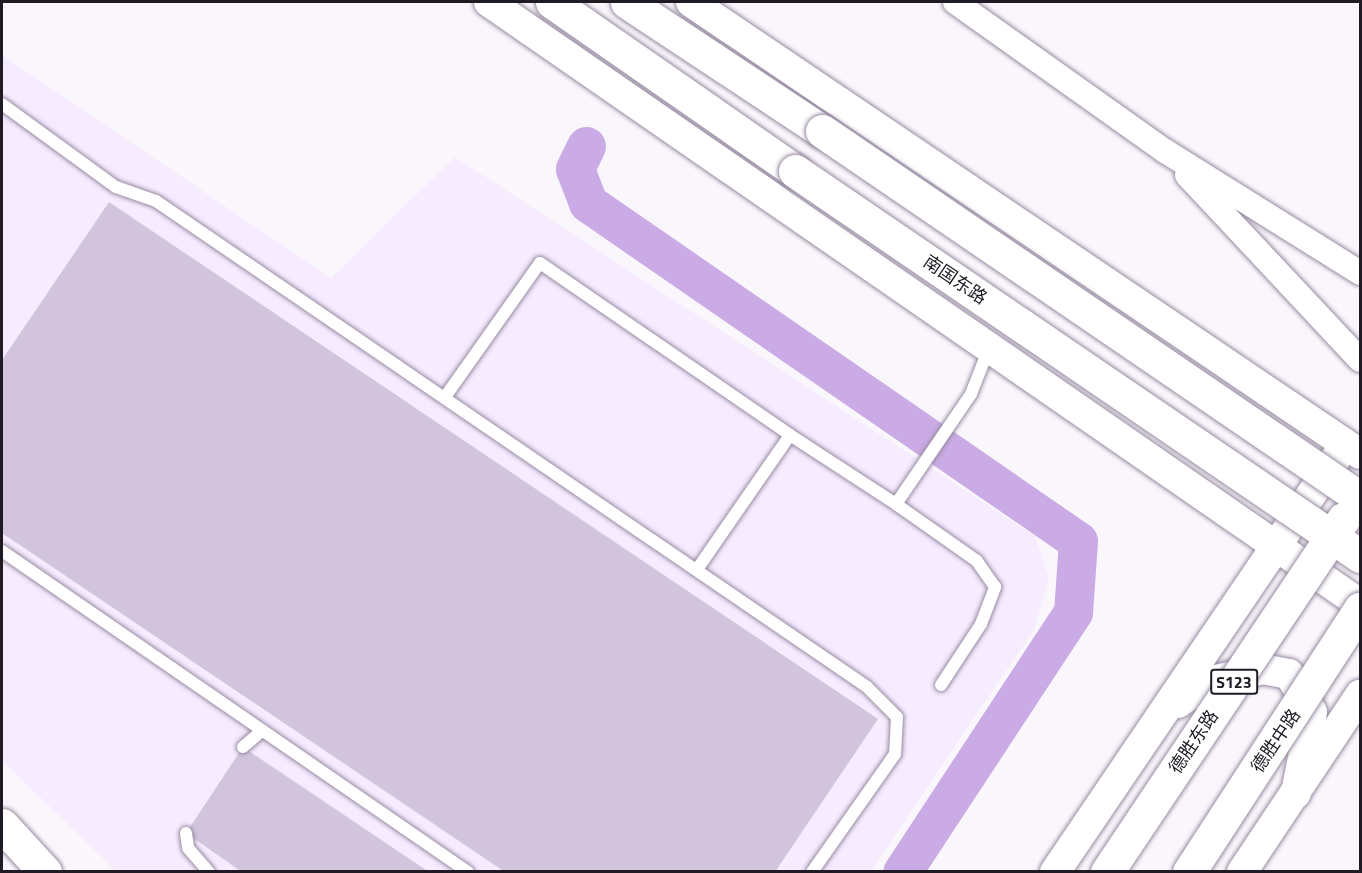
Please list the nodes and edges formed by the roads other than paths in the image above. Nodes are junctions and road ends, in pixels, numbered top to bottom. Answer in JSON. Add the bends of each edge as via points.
{"nodes":[{"id":1,"x":489,"y":2,"type":"edge"},
{"id":2,"x":552,"y":2,"type":"edge"},
{"id":3,"x":627,"y":2,"type":"edge"},
{"id":4,"x":691,"y":2,"type":"edge"},
{"id":5,"x":955,"y":2,"type":"edge"},
{"id":6,"x":2,"y":104,"type":"edge"},
{"id":7,"x":1165,"y":151,"type":"junction"},
{"id":8,"x":1360,"y":273,"type":"edge"},
{"id":9,"x":990,"y":347,"type":"junction"},
{"id":10,"x":1360,"y":360,"type":"edge"},
{"id":11,"x":445,"y":397,"type":"junction"},
{"id":12,"x":790,"y":435,"type":"junction"},
{"id":13,"x":1353,"y":449,"type":"edge"},
{"id":14,"x":1360,"y":492,"type":"edge"},
{"id":15,"x":1360,"y":498,"type":"edge"},
{"id":16,"x":896,"y":504,"type":"junction"},
{"id":17,"x":1278,"y":546,"type":"junction"},
{"id":18,"x":2,"y":551,"type":"edge"},
{"id":19,"x":1360,"y":556,"type":"edge"},
{"id":20,"x":698,"y":568,"type":"junction"},
{"id":21,"x":1360,"y":604,"type":"edge"},
{"id":22,"x":1360,"y":609,"type":"edge"},
{"id":23,"x":941,"y":685,"type":"dead end"},
{"id":24,"x":1360,"y":695,"type":"edge"},
{"id":25,"x":1166,"y":710,"type":"junction"},
{"id":26,"x":260,"y":732,"type":"junction"},
{"id":27,"x":243,"y":747,"type":"dead end"},
{"id":28,"x":1296,"y":793,"type":"junction"},
{"id":29,"x":2,"y":825,"type":"edge"},
{"id":30,"x":186,"y":832,"type":"dead end"},
{"id":31,"x":45,"y":872,"type":"edge"},
{"id":32,"x":209,"y":872,"type":"edge"},
{"id":33,"x":468,"y":872,"type":"edge"},
{"id":34,"x":812,"y":872,"type":"edge"},
{"id":35,"x":1055,"y":872,"type":"edge"},
{"id":36,"x":1107,"y":872,"type":"edge"},
{"id":37,"x":1189,"y":872,"type":"edge"},
{"id":38,"x":1242,"y":872,"type":"edge"}],
"edges":[{"from":1,"to":9,"type":"street"},
{"from":2,"to":19,"type":"main road","name":"南国东路","bridge":true},
{"from":3,"to":15,"type":"main road","bridge":true},
{"from":4,"to":13,"type":"street"},
{"from":5,"to":7,"type":"street"},
{"from":6,"to":11,"type":"lane","via":[[117,187],[156,201]]},
{"from":7,"to":8,"type":"street"},
{"from":7,"to":10,"type":"street"},
{"from":9,"to":16,"type":"lane","via":[[971,394]]},
{"from":9,"to":17,"type":"street"},
{"from":11,"to":12,"type":"lane","via":[[540,263]]},
{"from":11,"to":20,"type":"lane"},
{"from":12,"to":16,"type":"lane"},
{"from":12,"to":20,"type":"lane"},
{"from":13,"to":17,"type":"street"},
{"from":14,"to":36,"type":"main road","name":"德胜东路","number":"S123","bridge":true},
{"from":16,"to":23,"type":"lane","via":[[977,561],[995,587],[981,624]]},
{"from":17,"to":21,"type":"street"},
{"from":17,"to":25,"type":"street"},
{"from":18,"to":26,"type":"lane"},
{"from":20,"to":34,"type":"lane","via":[[867,687],[897,717],[895,754]]},
{"from":22,"to":37,"type":"main road","name":"德胜中路","bridge":true},
{"from":24,"to":28,"type":"street"},
{"from":25,"to":28,"type":"street","via":[[1211,681],[1263,669],[1289,674],[1311,712]]},
{"from":25,"to":35,"type":"street"},
{"from":26,"to":27,"type":"lane"},
{"from":26,"to":33,"type":"lane"},
{"from":28,"to":38,"type":"street"},
{"from":29,"to":31,"type":"main road"},
{"from":30,"to":32,"type":"lane","via":[[188,848]]}]}
